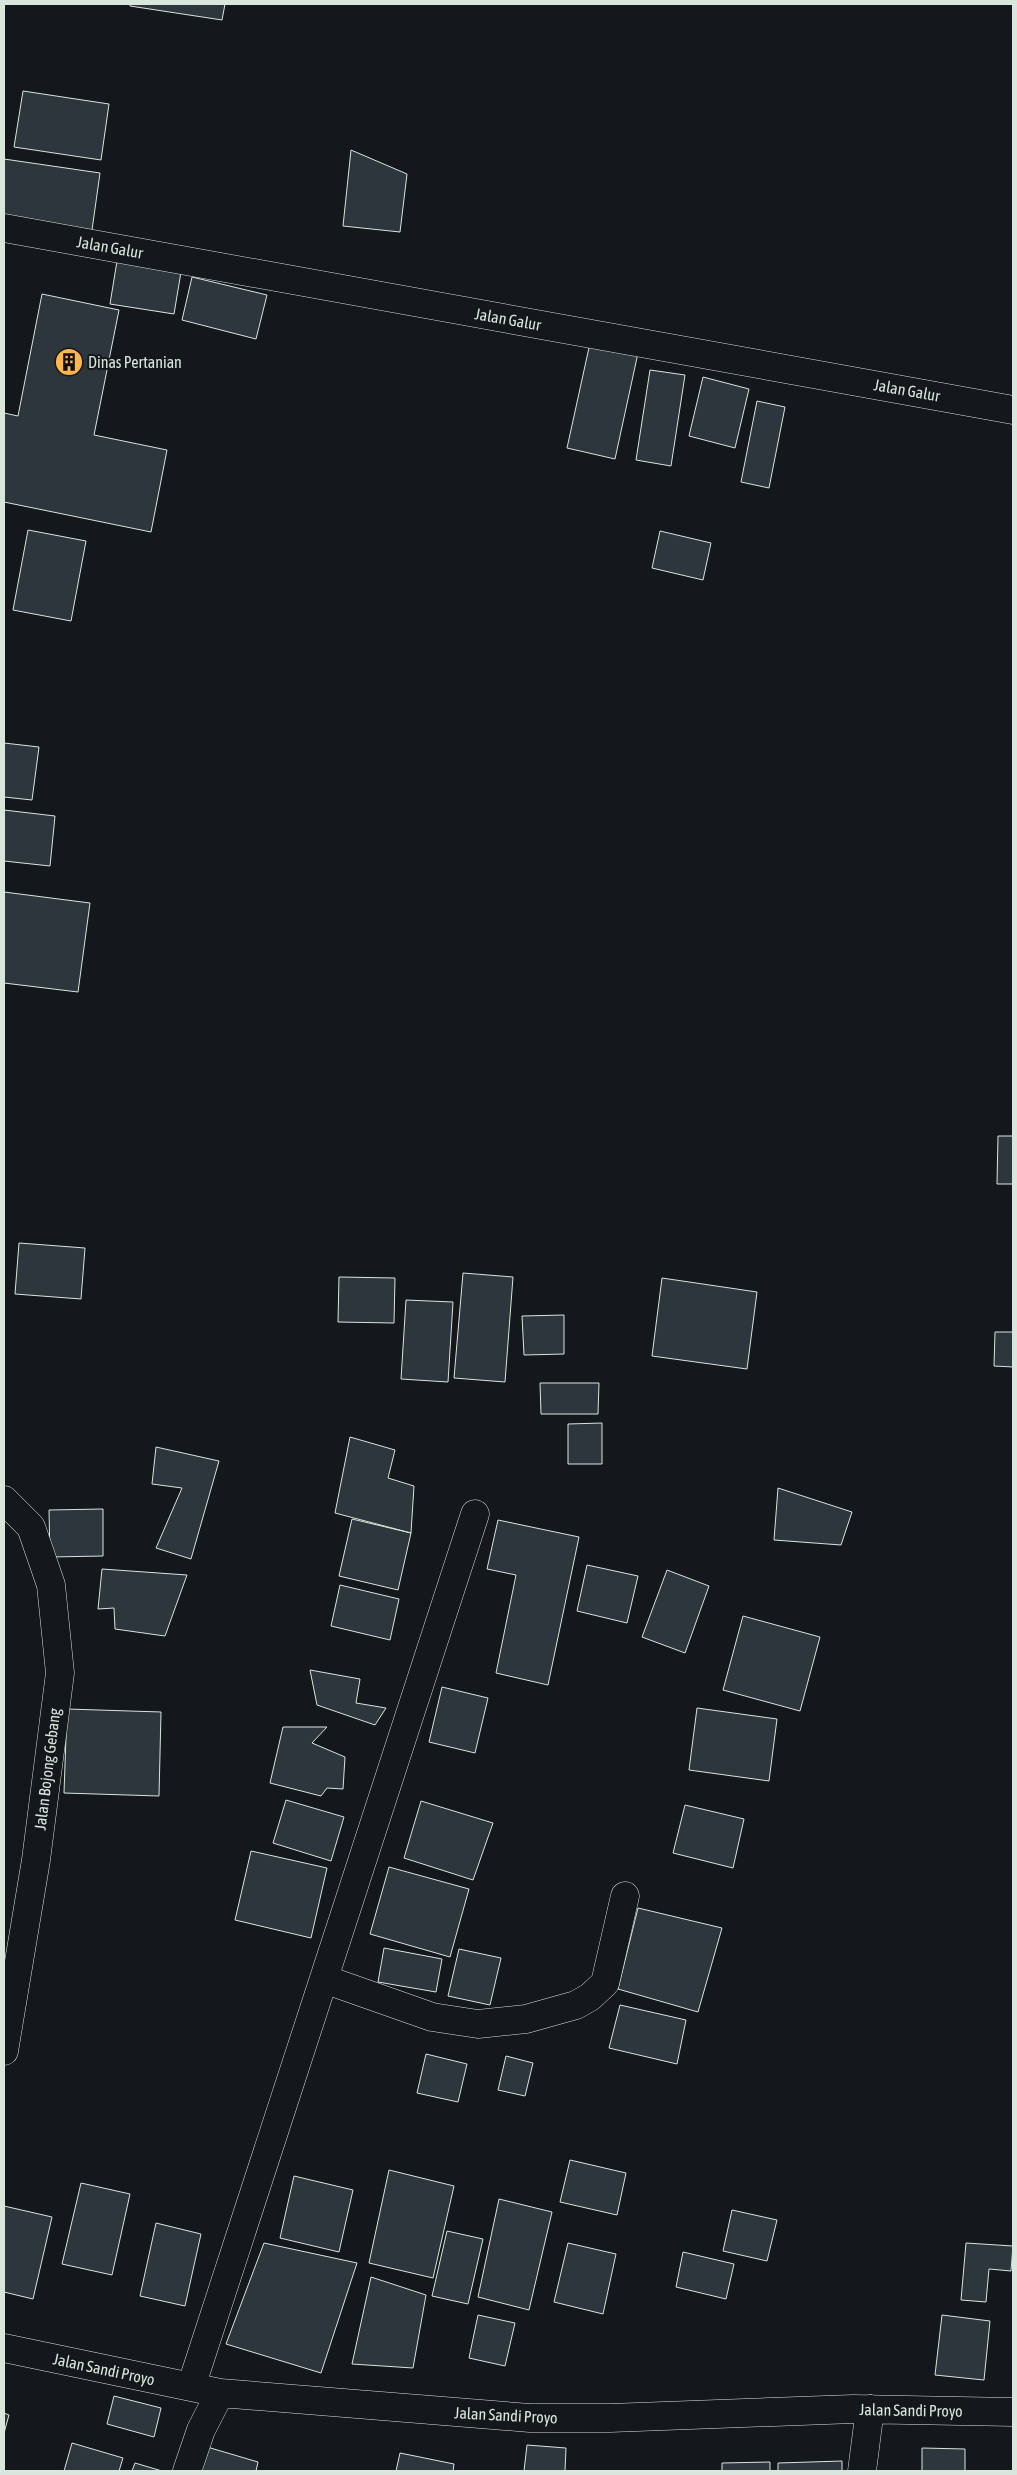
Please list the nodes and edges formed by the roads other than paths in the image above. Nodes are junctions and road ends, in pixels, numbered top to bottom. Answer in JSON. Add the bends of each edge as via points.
{"nodes":[{"id":1,"x":4,"y":228,"type":"edge"},
{"id":2,"x":1013,"y":410,"type":"edge"},
{"id":3,"x":4,"y":1500,"type":"edge"},
{"id":4,"x":475,"y":1514,"type":"dead end"},
{"id":5,"x":625,"y":1896,"type":"dead end"},
{"id":6,"x":324,"y":1979,"type":"junction"},
{"id":7,"x":4,"y":2051,"type":"edge"},
{"id":8,"x":4,"y":2348,"type":"edge"},
{"id":9,"x":191,"y":2387,"type":"junction"},
{"id":10,"x":220,"y":2393,"type":"junction"},
{"id":11,"x":870,"y":2409,"type":"junction"},
{"id":12,"x":1013,"y":2412,"type":"edge"},
{"id":13,"x":187,"y":2471,"type":"edge"},
{"id":14,"x":862,"y":2471,"type":"edge"}],
"edges":[{"from":1,"to":2,"type":"street","name":"Jalan Galur"},
{"from":3,"to":7,"type":"street","name":"Jalan Bojong Gebang","via":[[31,1527],[51,1585],[60,1673],[36,1860]]},
{"from":4,"to":6,"type":"street"},
{"from":5,"to":6,"type":"street","via":[[605,1983],[576,2005],[534,2017],[478,2024],[432,2017]]},
{"from":6,"to":9,"type":"street"},
{"from":8,"to":9,"type":"street","name":"Jalan Sandi Proyo"},
{"from":9,"to":10,"type":"street","name":"Jalan Sandi Proyo"},
{"from":10,"to":11,"type":"street","name":"Jalan Sandi Proyo","via":[[530,2418]]},
{"from":10,"to":13,"type":"street","via":[[201,2430]]},
{"from":11,"to":12,"type":"street","name":"Jalan Sandi Proyo"},
{"from":11,"to":14,"type":"street"}]}
